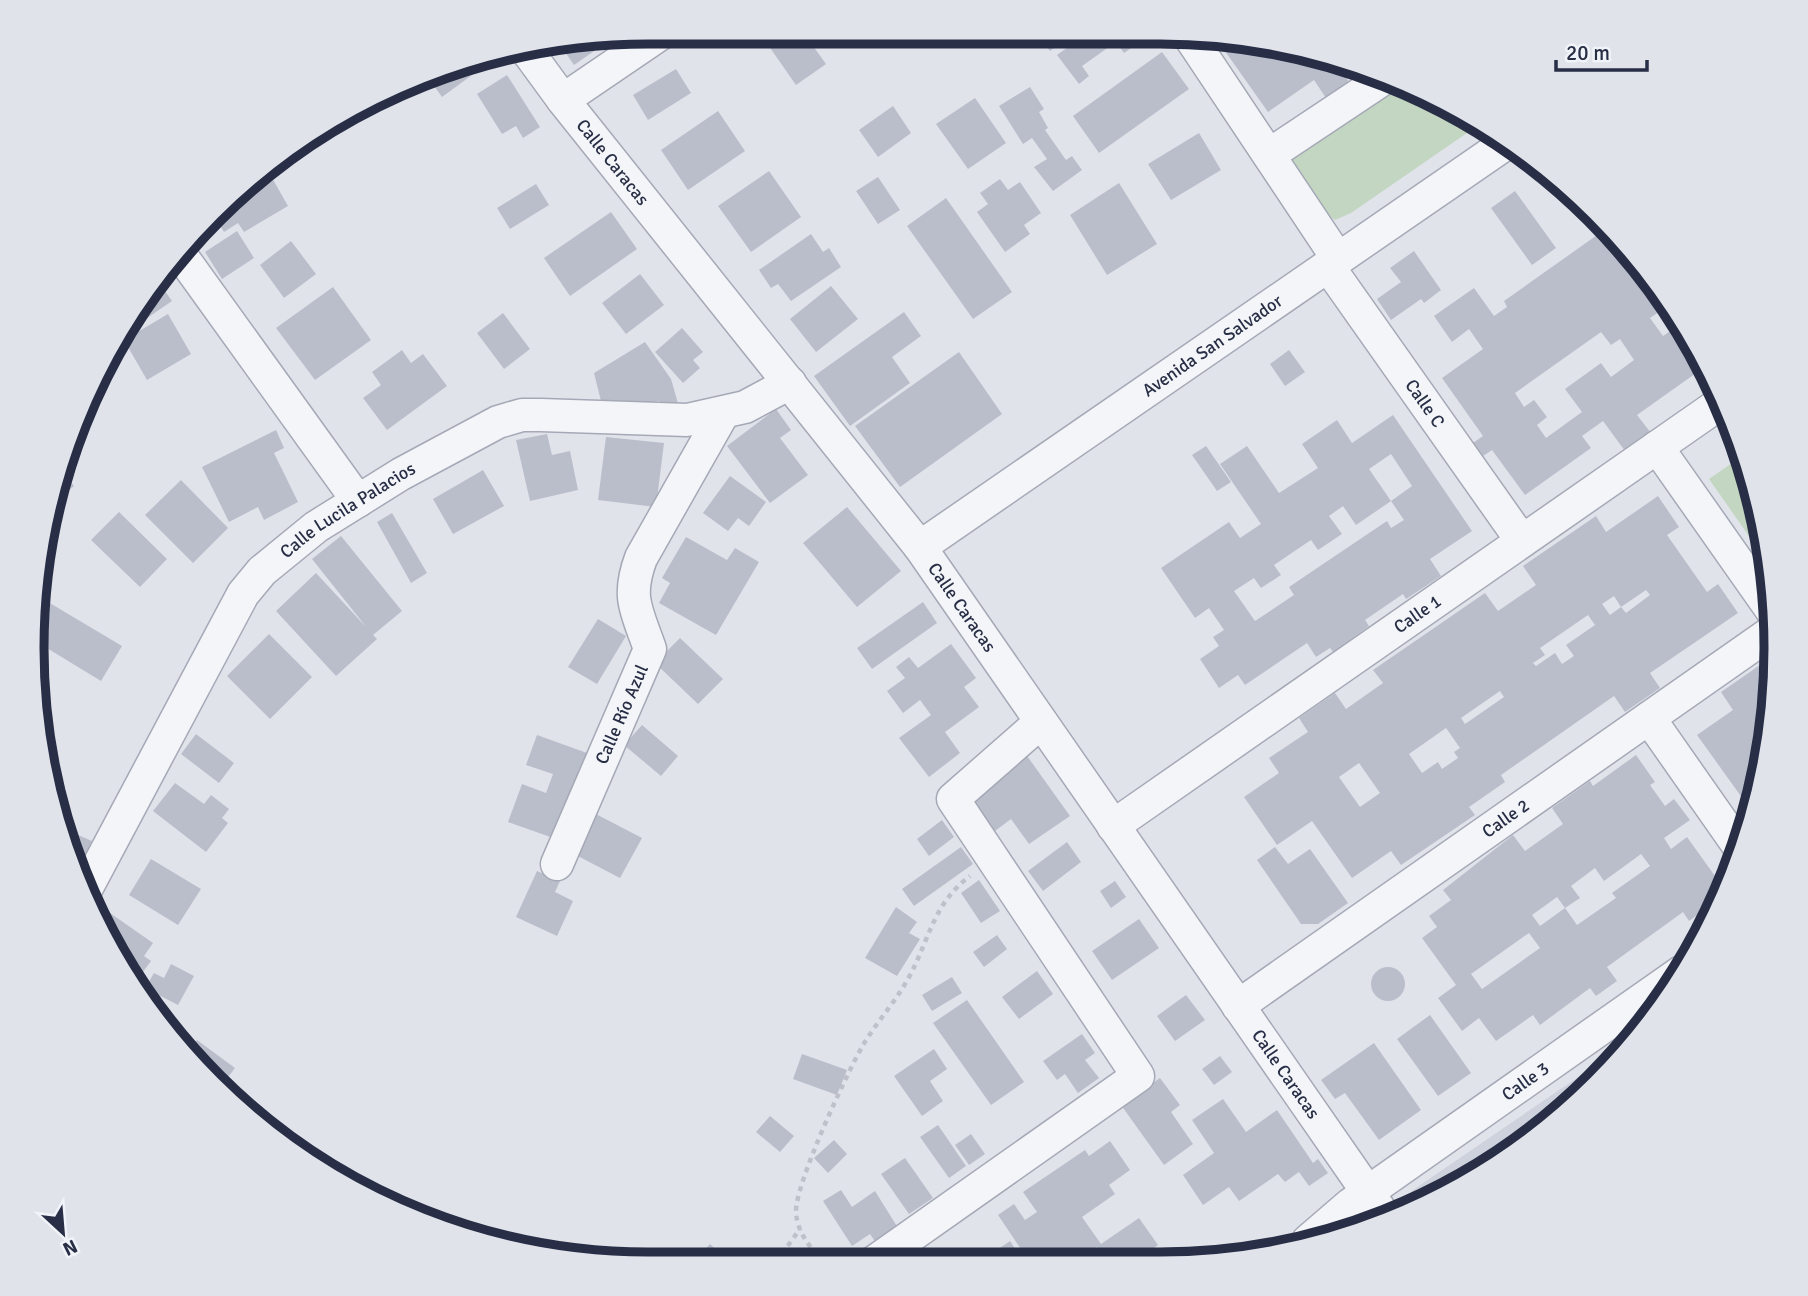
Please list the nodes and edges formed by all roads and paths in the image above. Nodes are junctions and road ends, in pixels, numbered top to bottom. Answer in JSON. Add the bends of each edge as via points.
{"nodes":[{"id":1,"x":645,"y":44,"type":"edge"},
{"id":2,"x":1195,"y":45,"type":"edge"},
{"id":3,"x":530,"y":55,"type":"edge"},
{"id":4,"x":1375,"y":84,"type":"edge"},
{"id":5,"x":563,"y":100,"type":"junction"},
{"id":6,"x":1499,"y":148,"type":"edge"},
{"id":7,"x":1269,"y":155,"type":"junction"},
{"id":8,"x":185,"y":261,"type":"edge"},
{"id":9,"x":1333,"y":262,"type":"junction"},
{"id":10,"x":790,"y":383,"type":"junction"},
{"id":11,"x":1714,"y":408,"type":"edge"},
{"id":12,"x":722,"y":415,"type":"junction"},
{"id":13,"x":1657,"y":447,"type":"junction"},
{"id":14,"x":358,"y":501,"type":"junction"},
{"id":15,"x":1522,"y":541,"type":"junction"},
{"id":16,"x":920,"y":547,"type":"junction"},
{"id":17,"x":1762,"y":596,"type":"edge"},
{"id":18,"x":1764,"y":637,"type":"edge"},
{"id":19,"x":1649,"y":718,"type":"junction"},
{"id":20,"x":1041,"y":722,"type":"junction"},
{"id":21,"x":1113,"y":826,"type":"junction"},
{"id":22,"x":1733,"y":838,"type":"edge"},
{"id":23,"x":994,"y":859,"type":"junction"},
{"id":24,"x":557,"y":864,"type":"dead end"},
{"id":25,"x":91,"y":880,"type":"edge"},
{"id":26,"x":1660,"y":987,"type":"edge"},
{"id":27,"x":1238,"y":1006,"type":"junction"},
{"id":28,"x":1368,"y":1192,"type":"junction"},
{"id":29,"x":1380,"y":1210,"type":"edge"},
{"id":30,"x":800,"y":1229,"type":"junction"},
{"id":31,"x":1321,"y":1230,"type":"edge"},
{"id":32,"x":783,"y":1252,"type":"edge"},
{"id":33,"x":815,"y":1252,"type":"edge"},
{"id":34,"x":888,"y":1252,"type":"edge"}],
"edges":[{"from":1,"to":5,"type":"street"},
{"from":2,"to":7,"type":"street","name":"Calle C"},
{"from":3,"to":5,"type":"street","name":"Calle Caracas"},
{"from":4,"to":7,"type":"street"},
{"from":5,"to":10,"type":"street","name":"Calle Caracas"},
{"from":6,"to":9,"type":"street","name":"Avenida San Salvador"},
{"from":7,"to":9,"type":"street","name":"Calle C"},
{"from":8,"to":14,"type":"street"},
{"from":9,"to":15,"type":"street","name":"Calle C"},
{"from":9,"to":16,"type":"street","name":"Avenida San Salvador"},
{"from":10,"to":12,"type":"street","name":"Calle Lucila Palacios"},
{"from":10,"to":16,"type":"street","name":"Calle Caracas"},
{"from":11,"to":13,"type":"street","name":"Calle 1"},
{"from":12,"to":14,"type":"street","name":"Calle Lucila Palacios","via":[[687,420],[522,415],[475,434]]},
{"from":12,"to":24,"type":"street","name":"Calle Río Azul","via":[[632,581],[632,596],[650,649]]},
{"from":13,"to":15,"type":"street","name":"Calle 1"},
{"from":13,"to":17,"type":"street"},
{"from":14,"to":25,"type":"street","name":"Calle Lucila Palacios","via":[[286,549],[243,594]]},
{"from":15,"to":21,"type":"street","name":"Calle 1"},
{"from":16,"to":20,"type":"street","name":"Calle Caracas"},
{"from":18,"to":19,"type":"street","name":"Calle 2"},
{"from":19,"to":22,"type":"street"},
{"from":19,"to":27,"type":"street","name":"Calle 2"},
{"from":20,"to":21,"type":"street","name":"Calle Caracas"},
{"from":20,"to":23,"type":"street","via":[[953,799]]},
{"from":21,"to":27,"type":"street","name":"Calle Caracas"},
{"from":23,"to":30,"type":"path","via":[[944,901],[917,962],[862,1047],[803,1177],[797,1199]]},
{"from":23,"to":34,"type":"street","via":[[1138,1076]]},
{"from":26,"to":28,"type":"street","name":"Calle 3"},
{"from":27,"to":28,"type":"street","name":"Calle Caracas"},
{"from":28,"to":29,"type":"street","name":"Calle Caracas"},
{"from":28,"to":31,"type":"street","name":"Calle 3"},
{"from":30,"to":32,"type":"path"},
{"from":30,"to":33,"type":"path"}]}
